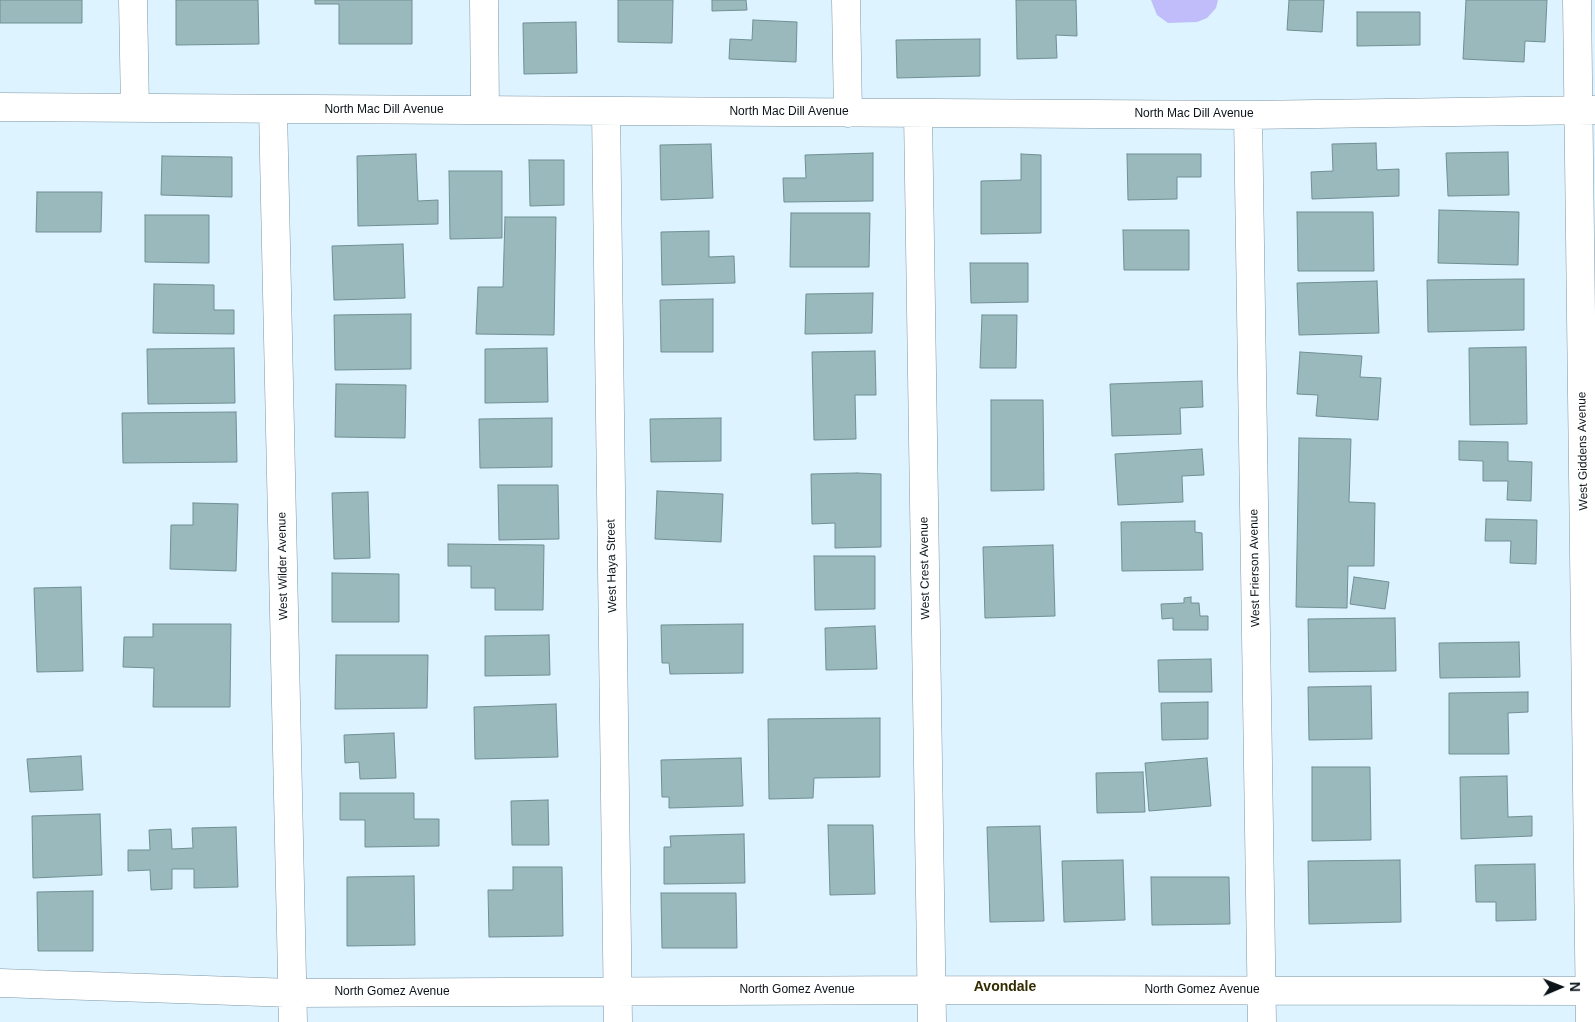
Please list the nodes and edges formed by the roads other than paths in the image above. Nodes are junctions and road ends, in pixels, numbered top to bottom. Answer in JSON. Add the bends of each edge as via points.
{"nodes":[{"id":1,"x":133,"y":0,"type":"edge"},
{"id":2,"x":484,"y":0,"type":"edge"},
{"id":3,"x":846,"y":0,"type":"edge"},
{"id":4,"x":1577,"y":0,"type":"edge"},
{"id":5,"x":0,"y":108,"type":"edge"},
{"id":6,"x":135,"y":108,"type":"junction"},
{"id":7,"x":273,"y":109,"type":"junction"},
{"id":8,"x":485,"y":110,"type":"junction"},
{"id":9,"x":1587,"y":110,"type":"edge"},
{"id":10,"x":606,"y":111,"type":"junction"},
{"id":11,"x":848,"y":113,"type":"junction"},
{"id":12,"x":918,"y":113,"type":"junction"},
{"id":13,"x":1248,"y":115,"type":"junction"},
{"id":14,"x":0,"y":983,"type":"edge"},
{"id":15,"x":617,"y":990,"type":"junction"},
{"id":16,"x":932,"y":990,"type":"junction"},
{"id":17,"x":1262,"y":990,"type":"junction"},
{"id":18,"x":1592,"y":991,"type":"edge"},
{"id":19,"x":293,"y":993,"type":"junction"},
{"id":20,"x":293,"y":1022,"type":"edge"},
{"id":21,"x":618,"y":1022,"type":"edge"},
{"id":22,"x":932,"y":1022,"type":"edge"},
{"id":23,"x":1262,"y":1022,"type":"edge"},
{"id":24,"x":1590,"y":1022,"type":"edge"}],
"edges":[{"from":1,"to":6,"type":"street"},
{"from":2,"to":8,"type":"street"},
{"from":3,"to":11,"type":"street"},
{"from":4,"to":9,"type":"street","name":"West Giddens Avenue"},
{"from":5,"to":6,"type":"street","name":"North Mac Dill Avenue"},
{"from":6,"to":7,"type":"street","name":"North Mac Dill Avenue"},
{"from":7,"to":8,"type":"street","name":"North Mac Dill Avenue"},
{"from":7,"to":19,"type":"street","name":"West Wilder Avenue"},
{"from":8,"to":10,"type":"street","name":"North Mac Dill Avenue"},
{"from":9,"to":13,"type":"street","name":"North Mac Dill Avenue"},
{"from":9,"to":18,"type":"street","name":"West Giddens Avenue"},
{"from":10,"to":11,"type":"street","name":"North Mac Dill Avenue"},
{"from":10,"to":15,"type":"street","name":"West Haya Street"},
{"from":11,"to":12,"type":"street","name":"North Mac Dill Avenue"},
{"from":12,"to":13,"type":"street","name":"North Mac Dill Avenue"},
{"from":12,"to":16,"type":"street","name":"West Crest Avenue"},
{"from":13,"to":17,"type":"street","name":"West Frierson Avenue"},
{"from":14,"to":19,"type":"street","name":"North Gomez Avenue"},
{"from":15,"to":16,"type":"street","name":"North Gomez Avenue"},
{"from":15,"to":19,"type":"street","name":"North Gomez Avenue"},
{"from":15,"to":21,"type":"street","name":"West Haya Street"},
{"from":16,"to":17,"type":"street","name":"North Gomez Avenue"},
{"from":16,"to":22,"type":"street","name":"West Crest Avenue"},
{"from":17,"to":18,"type":"street","name":"North Gomez Avenue"},
{"from":17,"to":23,"type":"street","name":"West Frierson Avenue"},
{"from":18,"to":24,"type":"street","name":"West Giddens Avenue"},
{"from":19,"to":20,"type":"street","name":"West Wilder Avenue"}]}
